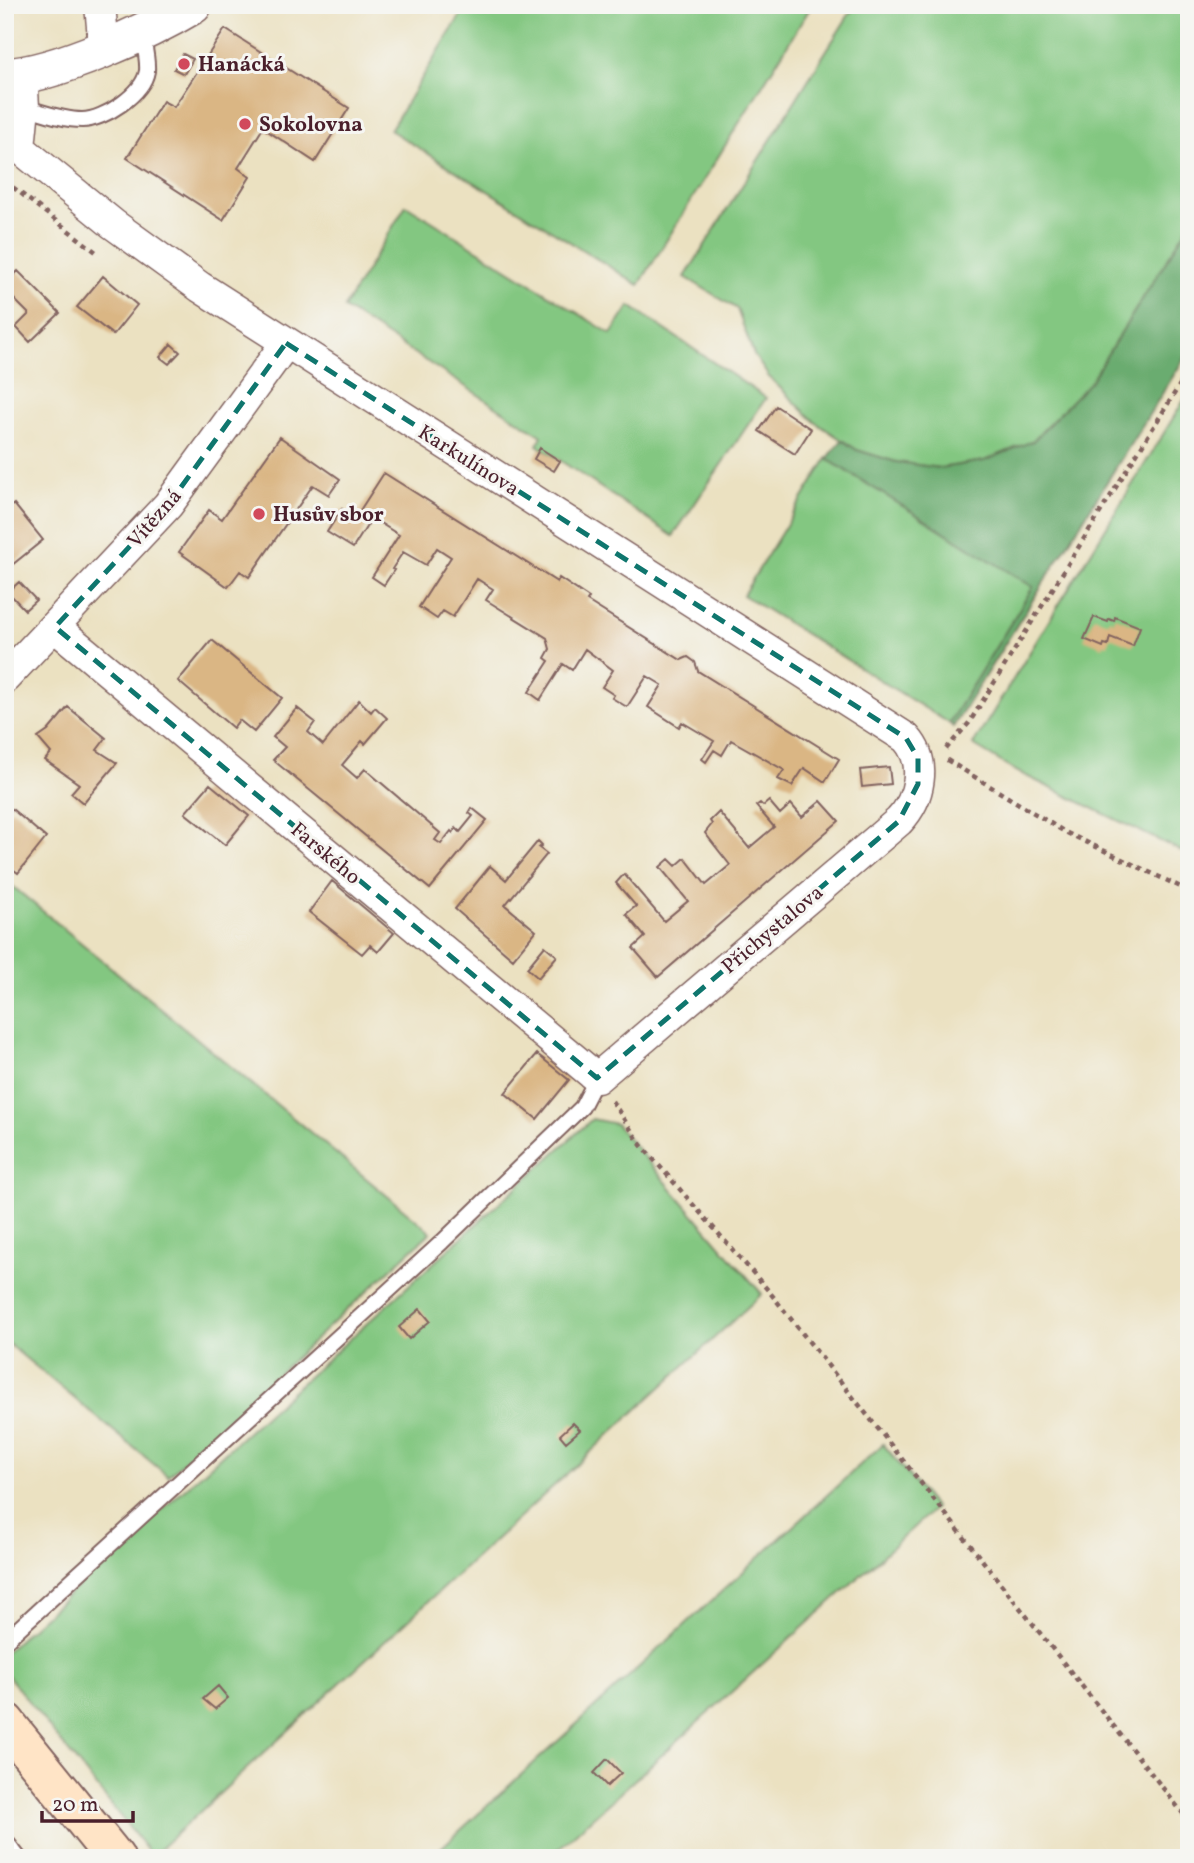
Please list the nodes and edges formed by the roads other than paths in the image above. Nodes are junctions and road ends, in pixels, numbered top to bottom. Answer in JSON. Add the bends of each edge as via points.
{"nodes":[{"id":1,"x":100,"y":5,"type":"edge"},
{"id":2,"x":193,"y":5,"type":"edge"},
{"id":3,"x":141,"y":32,"type":"junction"},
{"id":4,"x":104,"y":48,"type":"junction"},
{"id":5,"x":17,"y":86,"type":"edge"},
{"id":6,"x":13,"y":142,"type":"edge"},
{"id":7,"x":286,"y":343,"type":"junction"},
{"id":8,"x":55,"y":627,"type":"junction"},
{"id":9,"x":5,"y":678,"type":"edge"},
{"id":10,"x":928,"y":762,"type":"joint"},
{"id":11,"x":597,"y":1078,"type":"junction"},
{"id":12,"x":5,"y":1641,"type":"edge"},
{"id":13,"x":5,"y":1722,"type":"edge"},
{"id":14,"x":5,"y":1840,"type":"edge"},
{"id":15,"x":19,"y":1858,"type":"edge"},
{"id":16,"x":115,"y":1858,"type":"edge"}],
"edges":[{"from":1,"to":4,"type":"street"},
{"from":2,"to":3,"type":"street"},
{"from":3,"to":4,"type":"street"},
{"from":3,"to":5,"type":"lane","via":[[145,77],[111,113],[80,121]]},
{"from":4,"to":5,"type":"street"},
{"from":5,"to":6,"type":"street","name":"Karkulínova"},
{"from":6,"to":7,"type":"street","name":"Karkulínova","via":[[157,257]]},
{"from":7,"to":8,"type":"street","name":"Vítězná","via":[[168,505]]},
{"from":7,"to":10,"type":"street","name":"Karkulínova","via":[[906,738]]},
{"from":8,"to":9,"type":"street","name":"Vítězná"},
{"from":8,"to":11,"type":"street","name":"Farského"},
{"from":10,"to":11,"type":"street","name":"Přichystalova","via":[[899,821]]},
{"from":11,"to":12,"type":"lane","via":[[582,1107],[472,1213]]},
{"from":13,"to":16,"type":"main road"},
{"from":14,"to":15,"type":"lane"}]}
